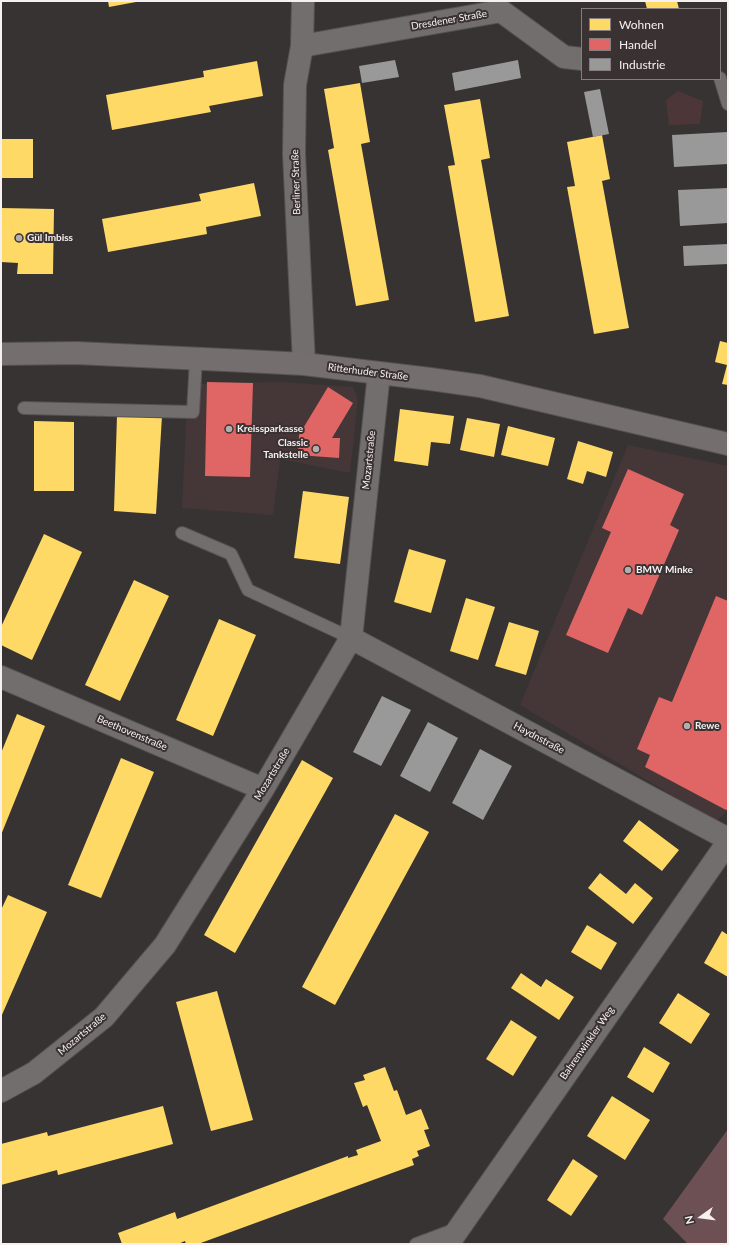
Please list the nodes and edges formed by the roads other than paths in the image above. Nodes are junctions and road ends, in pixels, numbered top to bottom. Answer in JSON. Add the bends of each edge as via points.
{"nodes":[{"id":1,"x":303,"y":1,"type":"edge"},
{"id":2,"x":302,"y":46,"type":"junction"},
{"id":3,"x":581,"y":58,"type":"edge"},
{"id":4,"x":721,"y":80,"type":"edge"},
{"id":5,"x":728,"y":104,"type":"edge"},
{"id":6,"x":1,"y":354,"type":"edge"},
{"id":7,"x":196,"y":359,"type":"junction"},
{"id":8,"x":304,"y":364,"type":"junction"},
{"id":9,"x":379,"y":373,"type":"junction"},
{"id":10,"x":24,"y":408,"type":"dead end"},
{"id":11,"x":728,"y":444,"type":"edge"},
{"id":12,"x":182,"y":533,"type":"dead end"},
{"id":13,"x":351,"y":638,"type":"junction"},
{"id":14,"x":1,"y":677,"type":"edge"},
{"id":15,"x":263,"y":789,"type":"junction"},
{"id":16,"x":728,"y":839,"type":"edge"},
{"id":17,"x":728,"y":842,"type":"edge"},
{"id":18,"x":1,"y":1090,"type":"edge"},
{"id":19,"x":453,"y":1236,"type":"edge"},
{"id":20,"x":416,"y":1244,"type":"edge"}],
"edges":[{"from":1,"to":2,"type":"street","name":"Berliner Straße"},
{"from":2,"to":3,"type":"street","name":"Dresdener Straße","via":[[501,11],[564,58]]},
{"from":2,"to":8,"type":"street","name":"Berliner Straße","via":[[295,85],[294,154]]},
{"from":4,"to":5,"type":"lane"},
{"from":6,"to":7,"type":"street","name":"Ritterhuder Straße","via":[[76,353]]},
{"from":7,"to":8,"type":"street","name":"Ritterhuder Straße"},
{"from":7,"to":10,"type":"lane","via":[[193,412]]},
{"from":8,"to":9,"type":"street","name":"Ritterhuder Straße"},
{"from":9,"to":11,"type":"street","name":"Ritterhuder Straße","via":[[480,386]]},
{"from":9,"to":13,"type":"street","name":"Mozartstraße"},
{"from":12,"to":13,"type":"lane","via":[[231,554],[248,590]]},
{"from":13,"to":15,"type":"street","name":"Mozartstraße"},
{"from":13,"to":16,"type":"street","name":"Haydnstraße"},
{"from":14,"to":15,"type":"street","name":"Beethovenstraße"},
{"from":15,"to":18,"type":"street","name":"Mozartstraße","via":[[165,945],[104,1017],[34,1073]]},
{"from":17,"to":19,"type":"street","name":"Bahrenwinkler Weg"},
{"from":19,"to":20,"type":"lane"}]}
